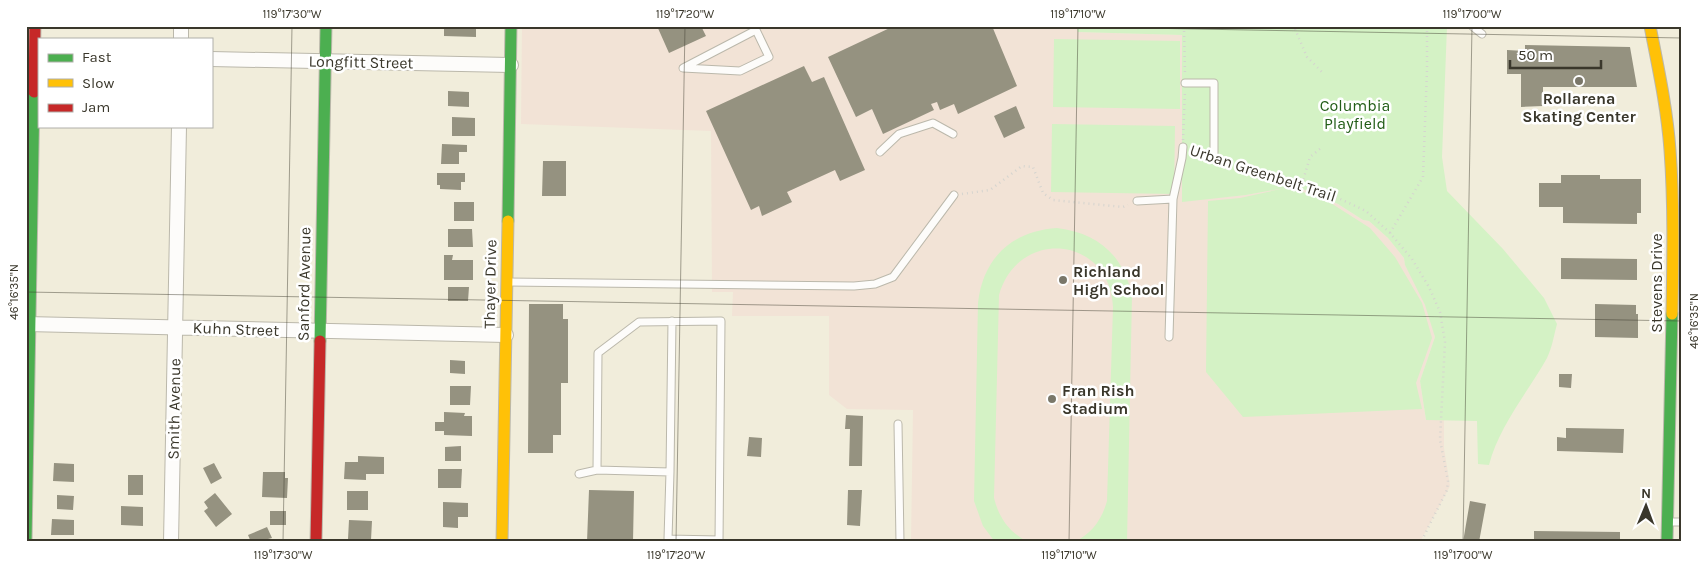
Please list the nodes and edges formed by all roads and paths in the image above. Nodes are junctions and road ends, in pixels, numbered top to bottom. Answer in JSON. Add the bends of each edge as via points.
{"nodes":[{"id":1,"x":35,"y":26,"type":"edge"},
{"id":2,"x":326,"y":26,"type":"edge"},
{"id":3,"x":511,"y":26,"type":"edge"},
{"id":4,"x":1184,"y":26,"type":"edge"},
{"id":5,"x":1427,"y":26,"type":"edge"},
{"id":6,"x":1472,"y":26,"type":"edge"},
{"id":7,"x":1650,"y":26,"type":"edge"},
{"id":8,"x":1295,"y":28,"type":"dead end"},
{"id":9,"x":1482,"y":34,"type":"dead end"},
{"id":10,"x":33,"y":54,"type":"edge"},
{"id":11,"x":212,"y":59,"type":"edge"},
{"id":12,"x":325,"y":61,"type":"junction"},
{"id":13,"x":510,"y":65,"type":"junction"},
{"id":14,"x":683,"y":68,"type":"joint"},
{"id":15,"x":1323,"y":73,"type":"dead end"},
{"id":16,"x":1185,"y":83,"type":"junction"},
{"id":17,"x":179,"y":128,"type":"edge"},
{"id":18,"x":953,"y":134,"type":"dead end"},
{"id":19,"x":1183,"y":147,"type":"junction"},
{"id":20,"x":1321,"y":148,"type":"dead end"},
{"id":21,"x":880,"y":152,"type":"dead end"},
{"id":22,"x":1214,"y":157,"type":"junction"},
{"id":23,"x":1302,"y":184,"type":"junction"},
{"id":24,"x":954,"y":195,"type":"joint"},
{"id":25,"x":1173,"y":199,"type":"junction"},
{"id":26,"x":1136,"y":201,"type":"joint"},
{"id":27,"x":1390,"y":233,"type":"junction"},
{"id":28,"x":1678,"y":272,"type":"edge"},
{"id":29,"x":507,"y":282,"type":"junction"},
{"id":30,"x":672,"y":322,"type":"junction"},
{"id":31,"x":28,"y":324,"type":"edge"},
{"id":32,"x":175,"y":327,"type":"junction"},
{"id":33,"x":320,"y":331,"type":"junction"},
{"id":34,"x":506,"y":335,"type":"junction"},
{"id":35,"x":1169,"y":337,"type":"dead end"},
{"id":36,"x":898,"y":424,"type":"dead end"},
{"id":37,"x":598,"y":470,"type":"junction"},
{"id":38,"x":670,"y":472,"type":"junction"},
{"id":39,"x":579,"y":474,"type":"dead end"},
{"id":40,"x":1667,"y":522,"type":"junction"},
{"id":41,"x":1682,"y":522,"type":"edge"},
{"id":42,"x":719,"y":541,"type":"edge"},
{"id":43,"x":26,"y":542,"type":"edge"},
{"id":44,"x":171,"y":542,"type":"edge"},
{"id":45,"x":316,"y":542,"type":"edge"},
{"id":46,"x":502,"y":542,"type":"edge"},
{"id":47,"x":900,"y":542,"type":"edge"},
{"id":48,"x":1421,"y":542,"type":"edge"},
{"id":49,"x":1667,"y":542,"type":"edge"}],
"edges":[{"from":1,"to":10,"type":"street"},
{"from":2,"to":12,"type":"street","name":"Sanford Avenue"},
{"from":3,"to":13,"type":"street","name":"Thayer Drive"},
{"from":4,"to":16,"type":"path","name":"Urban Greenbelt Trail"},
{"from":5,"to":27,"type":"path","via":[[1423,177]]},
{"from":6,"to":9,"type":"lane"},
{"from":7,"to":28,"type":"street","name":"Stevens Drive","via":[[1670,150]]},
{"from":8,"to":15,"type":"path","via":[[1307,57]]},
{"from":10,"to":31,"type":"street"},
{"from":11,"to":12,"type":"street","name":"Longfitt Street"},
{"from":12,"to":13,"type":"street","name":"Longfitt Street"},
{"from":12,"to":33,"type":"street","name":"Sanford Avenue"},
{"from":13,"to":29,"type":"street","name":"Thayer Drive"},
{"from":14,"to":14,"type":"lane","via":[[756,30],[769,57],[740,71]]},
{"from":16,"to":19,"type":"path","name":"Urban Greenbelt Trail"},
{"from":16,"to":22,"type":"lane","via":[[1214,84]]},
{"from":17,"to":32,"type":"street","name":"Smith Avenue"},
{"from":18,"to":21,"type":"lane","via":[[933,124],[899,134]]},
{"from":19,"to":22,"type":"path","name":"Urban Greenbelt Trail"},
{"from":19,"to":25,"type":"lane"},
{"from":20,"to":23,"type":"path","via":[[1310,157]]},
{"from":22,"to":23,"type":"path","name":"Urban Greenbelt Trail"},
{"from":23,"to":27,"type":"path","name":"Urban Greenbelt Trail","via":[[1366,211]]},
{"from":24,"to":26,"type":"path","via":[[990,190],[1022,166],[1034,167],[1043,193],[1053,200],[1123,208]]},
{"from":24,"to":29,"type":"lane","via":[[893,277],[875,284]]},
{"from":25,"to":26,"type":"lane"},
{"from":25,"to":35,"type":"lane"},
{"from":27,"to":48,"type":"path","name":"Urban Greenbelt Trail","via":[[1412,259],[1428,286],[1440,312],[1445,342],[1440,440],[1448,482]]},
{"from":28,"to":40,"type":"street","name":"Stevens Drive"},
{"from":29,"to":34,"type":"street","name":"Thayer Drive"},
{"from":30,"to":37,"type":"lane","via":[[639,322],[598,353]]},
{"from":30,"to":38,"type":"lane"},
{"from":30,"to":42,"type":"lane","via":[[721,321]]},
{"from":31,"to":32,"type":"street","name":"Kuhn Street"},
{"from":31,"to":43,"type":"street"},
{"from":32,"to":33,"type":"street","name":"Kuhn Street"},
{"from":32,"to":44,"type":"street","name":"Smith Avenue"},
{"from":33,"to":34,"type":"street","name":"Kuhn Street"},
{"from":33,"to":45,"type":"street","name":"Sanford Avenue"},
{"from":34,"to":46,"type":"street","name":"Thayer Drive"},
{"from":36,"to":47,"type":"lane"},
{"from":37,"to":38,"type":"lane"},
{"from":37,"to":39,"type":"lane"},
{"from":38,"to":42,"type":"lane","via":[[668,539]]},
{"from":40,"to":41,"type":"lane"},
{"from":40,"to":49,"type":"street","name":"Stevens Drive"}]}
